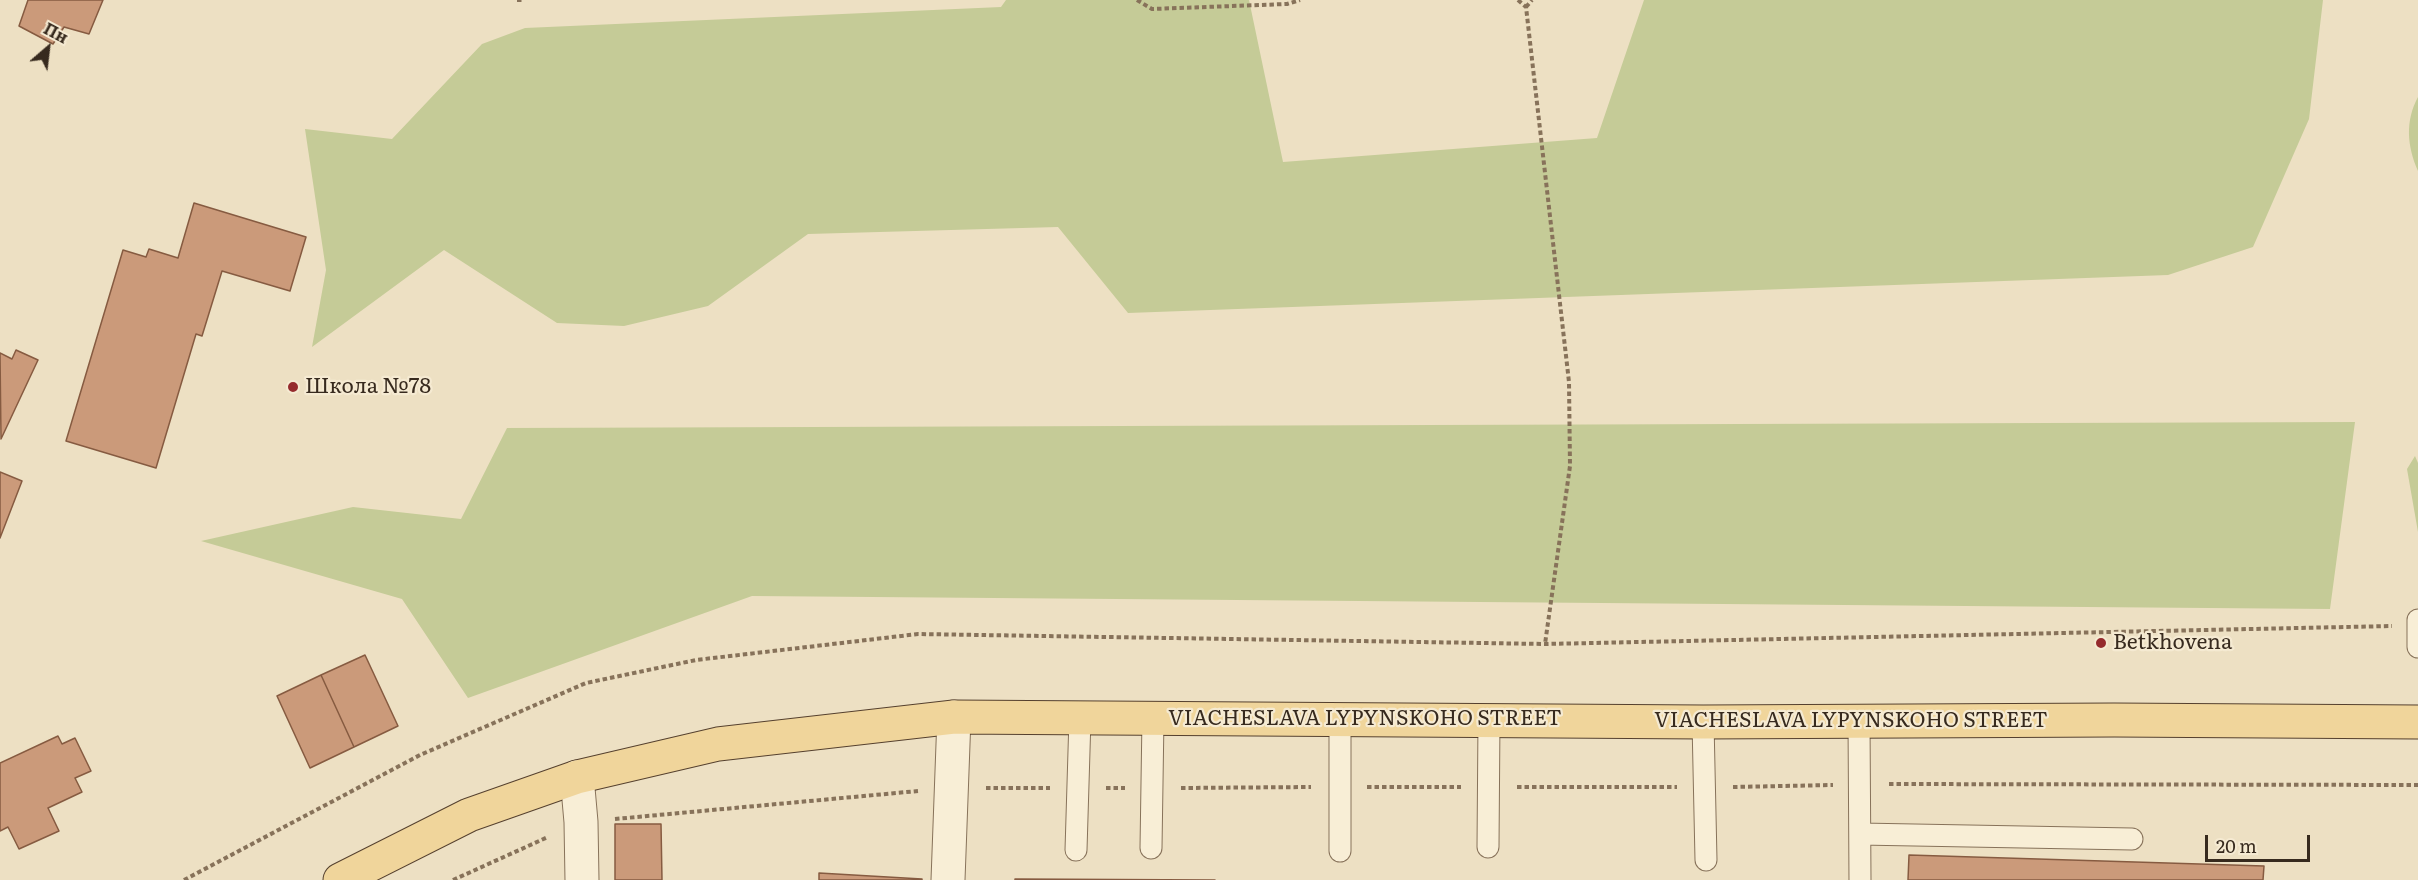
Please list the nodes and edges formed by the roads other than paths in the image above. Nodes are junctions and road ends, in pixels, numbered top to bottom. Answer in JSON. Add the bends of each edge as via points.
{"nodes":[{"id":1,"x":954,"y":717,"type":"junction"},
{"id":2,"x":1080,"y":718,"type":"junction"},
{"id":3,"x":1153,"y":718,"type":"junction"},
{"id":4,"x":1340,"y":719,"type":"junction"},
{"id":5,"x":1489,"y":720,"type":"junction"},
{"id":6,"x":1859,"y":720,"type":"junction"},
{"id":7,"x":1703,"y":722,"type":"junction"},
{"id":8,"x":2418,"y":723,"type":"edge"},
{"id":9,"x":577,"y":777,"type":"junction"},
{"id":10,"x":1860,"y":834,"type":"junction"},
{"id":11,"x":2132,"y":839,"type":"dead end"},
{"id":12,"x":1151,"y":848,"type":"dead end"},
{"id":13,"x":1488,"y":848,"type":"dead end"},
{"id":14,"x":1076,"y":850,"type":"dead end"},
{"id":15,"x":1340,"y":852,"type":"dead end"},
{"id":16,"x":1706,"y":860,"type":"dead end"},
{"id":17,"x":340,"y":880,"type":"edge"},
{"id":18,"x":582,"y":880,"type":"edge"},
{"id":19,"x":948,"y":880,"type":"edge"},
{"id":20,"x":1860,"y":880,"type":"edge"}],
"edges":[{"from":1,"to":2,"type":"main road","name":"VIACHESLAVA LYPYNSKOHO STREET"},
{"from":1,"to":9,"type":"main road","name":"VIACHESLAVA LYPYNSKOHO STREET","via":[[718,744]]},
{"from":1,"to":19,"type":"street","via":[[952,788],[937,847]]},
{"from":2,"to":3,"type":"main road","name":"VIACHESLAVA LYPYNSKOHO STREET"},
{"from":2,"to":14,"type":"lane"},
{"from":3,"to":4,"type":"main road","name":"VIACHESLAVA LYPYNSKOHO STREET"},
{"from":3,"to":12,"type":"lane"},
{"from":4,"to":5,"type":"main road","name":"VIACHESLAVA LYPYNSKOHO STREET"},
{"from":4,"to":15,"type":"lane"},
{"from":5,"to":7,"type":"main road","name":"VIACHESLAVA LYPYNSKOHO STREET"},
{"from":5,"to":13,"type":"lane"},
{"from":6,"to":7,"type":"main road","name":"VIACHESLAVA LYPYNSKOHO STREET"},
{"from":6,"to":8,"type":"main road","name":"VIACHESLAVA LYPYNSKOHO STREET"},
{"from":6,"to":10,"type":"lane"},
{"from":7,"to":16,"type":"lane"},
{"from":9,"to":17,"type":"main road","name":"VIACHESLAVA LYPYNSKOHO STREET","via":[[469,815]]},
{"from":9,"to":18,"type":"street"},
{"from":10,"to":11,"type":"lane"},
{"from":10,"to":20,"type":"lane"}]}
